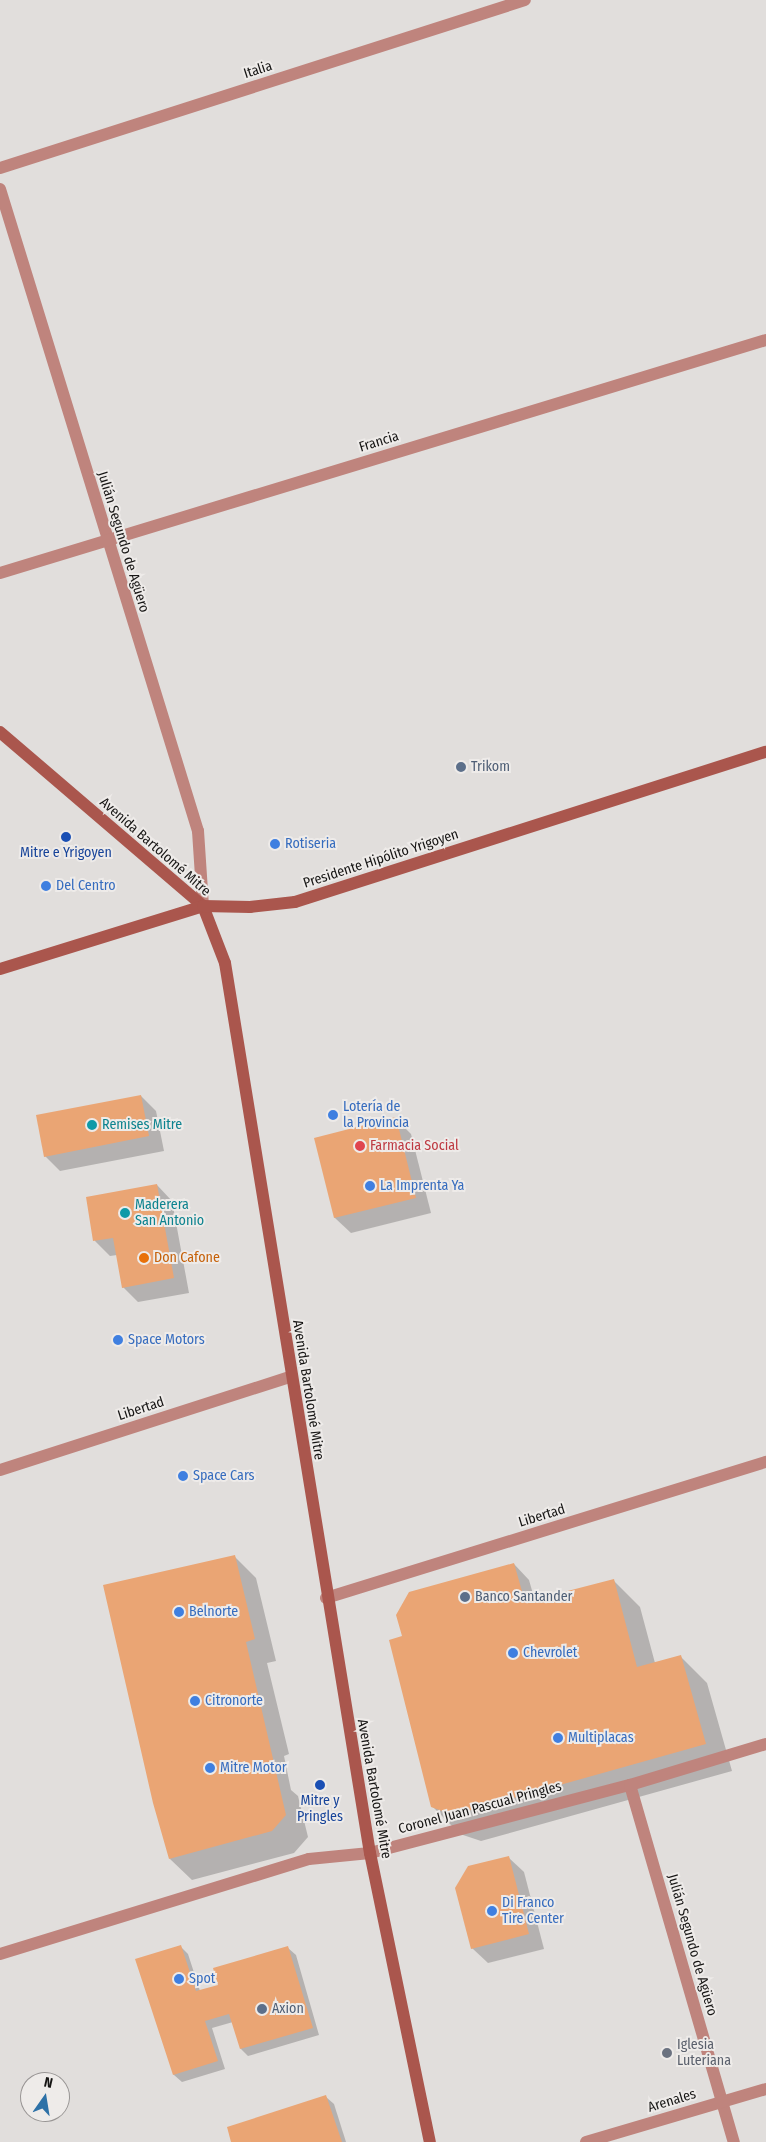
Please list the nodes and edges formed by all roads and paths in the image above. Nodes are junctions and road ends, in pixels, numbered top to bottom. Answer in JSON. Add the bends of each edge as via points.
{"nodes":[{"id":1,"x":526,"y":0,"type":"edge"},
{"id":2,"x":0,"y":168,"type":"edge"},
{"id":3,"x":0,"y":189,"type":"edge"},
{"id":4,"x":766,"y":340,"type":"edge"},
{"id":5,"x":106,"y":540,"type":"junction"},
{"id":6,"x":0,"y":573,"type":"edge"},
{"id":7,"x":0,"y":732,"type":"edge"},
{"id":8,"x":766,"y":752,"type":"edge"},
{"id":9,"x":203,"y":906,"type":"junction"},
{"id":10,"x":0,"y":969,"type":"edge"},
{"id":11,"x":290,"y":1377,"type":"junction"},
{"id":12,"x":766,"y":1462,"type":"edge"},
{"id":13,"x":0,"y":1470,"type":"edge"},
{"id":14,"x":326,"y":1598,"type":"junction"},
{"id":15,"x":766,"y":1744,"type":"edge"},
{"id":16,"x":630,"y":1784,"type":"junction"},
{"id":17,"x":370,"y":1853,"type":"junction"},
{"id":18,"x":0,"y":1954,"type":"edge"},
{"id":19,"x":766,"y":2088,"type":"edge"},
{"id":20,"x":722,"y":2102,"type":"junction"},
{"id":21,"x":430,"y":2142,"type":"edge"},
{"id":22,"x":586,"y":2142,"type":"edge"},
{"id":23,"x":734,"y":2142,"type":"edge"}],
"edges":[{"from":1,"to":2,"type":"street","name":"Italia"},
{"from":3,"to":5,"type":"street","name":"Julián Segundo de Agüero"},
{"from":4,"to":5,"type":"street","name":"Francia"},
{"from":5,"to":6,"type":"street","name":"Francia"},
{"from":5,"to":9,"type":"street","name":"Julián Segundo de Agüero","via":[[198,831]]},
{"from":7,"to":9,"type":"main road","name":"Avenida Bartolomé Mitre"},
{"from":8,"to":9,"type":"main road","name":"Presidente Hipólito Yrigoyen","via":[[295,902],[250,907]]},
{"from":9,"to":10,"type":"main road","name":"Presidente Hipólito Yrigoyen"},
{"from":9,"to":11,"type":"main road","name":"Avenida Bartolomé Mitre","via":[[224,963]]},
{"from":11,"to":13,"type":"street","name":"Libertad"},
{"from":11,"to":14,"type":"main road","name":"Avenida Bartolomé Mitre"},
{"from":12,"to":14,"type":"street","name":"Libertad"},
{"from":14,"to":17,"type":"main road","name":"Avenida Bartolomé Mitre"},
{"from":15,"to":16,"type":"street","name":"Coronel Juan Pascual Pringles"},
{"from":16,"to":17,"type":"street","name":"Coronel Juan Pascual Pringles"},
{"from":16,"to":20,"type":"street","name":"Julián Segundo de Agüero"},
{"from":17,"to":18,"type":"street","name":"Coronel Juan Pascual Pringles","via":[[309,1859]]},
{"from":17,"to":21,"type":"main road","name":"Avenida Bartolomé Mitre"},
{"from":19,"to":20,"type":"street","name":"Arenales"},
{"from":20,"to":22,"type":"street","name":"Arenales"},
{"from":20,"to":23,"type":"street","name":"Julián Segundo de Agüero"}]}
